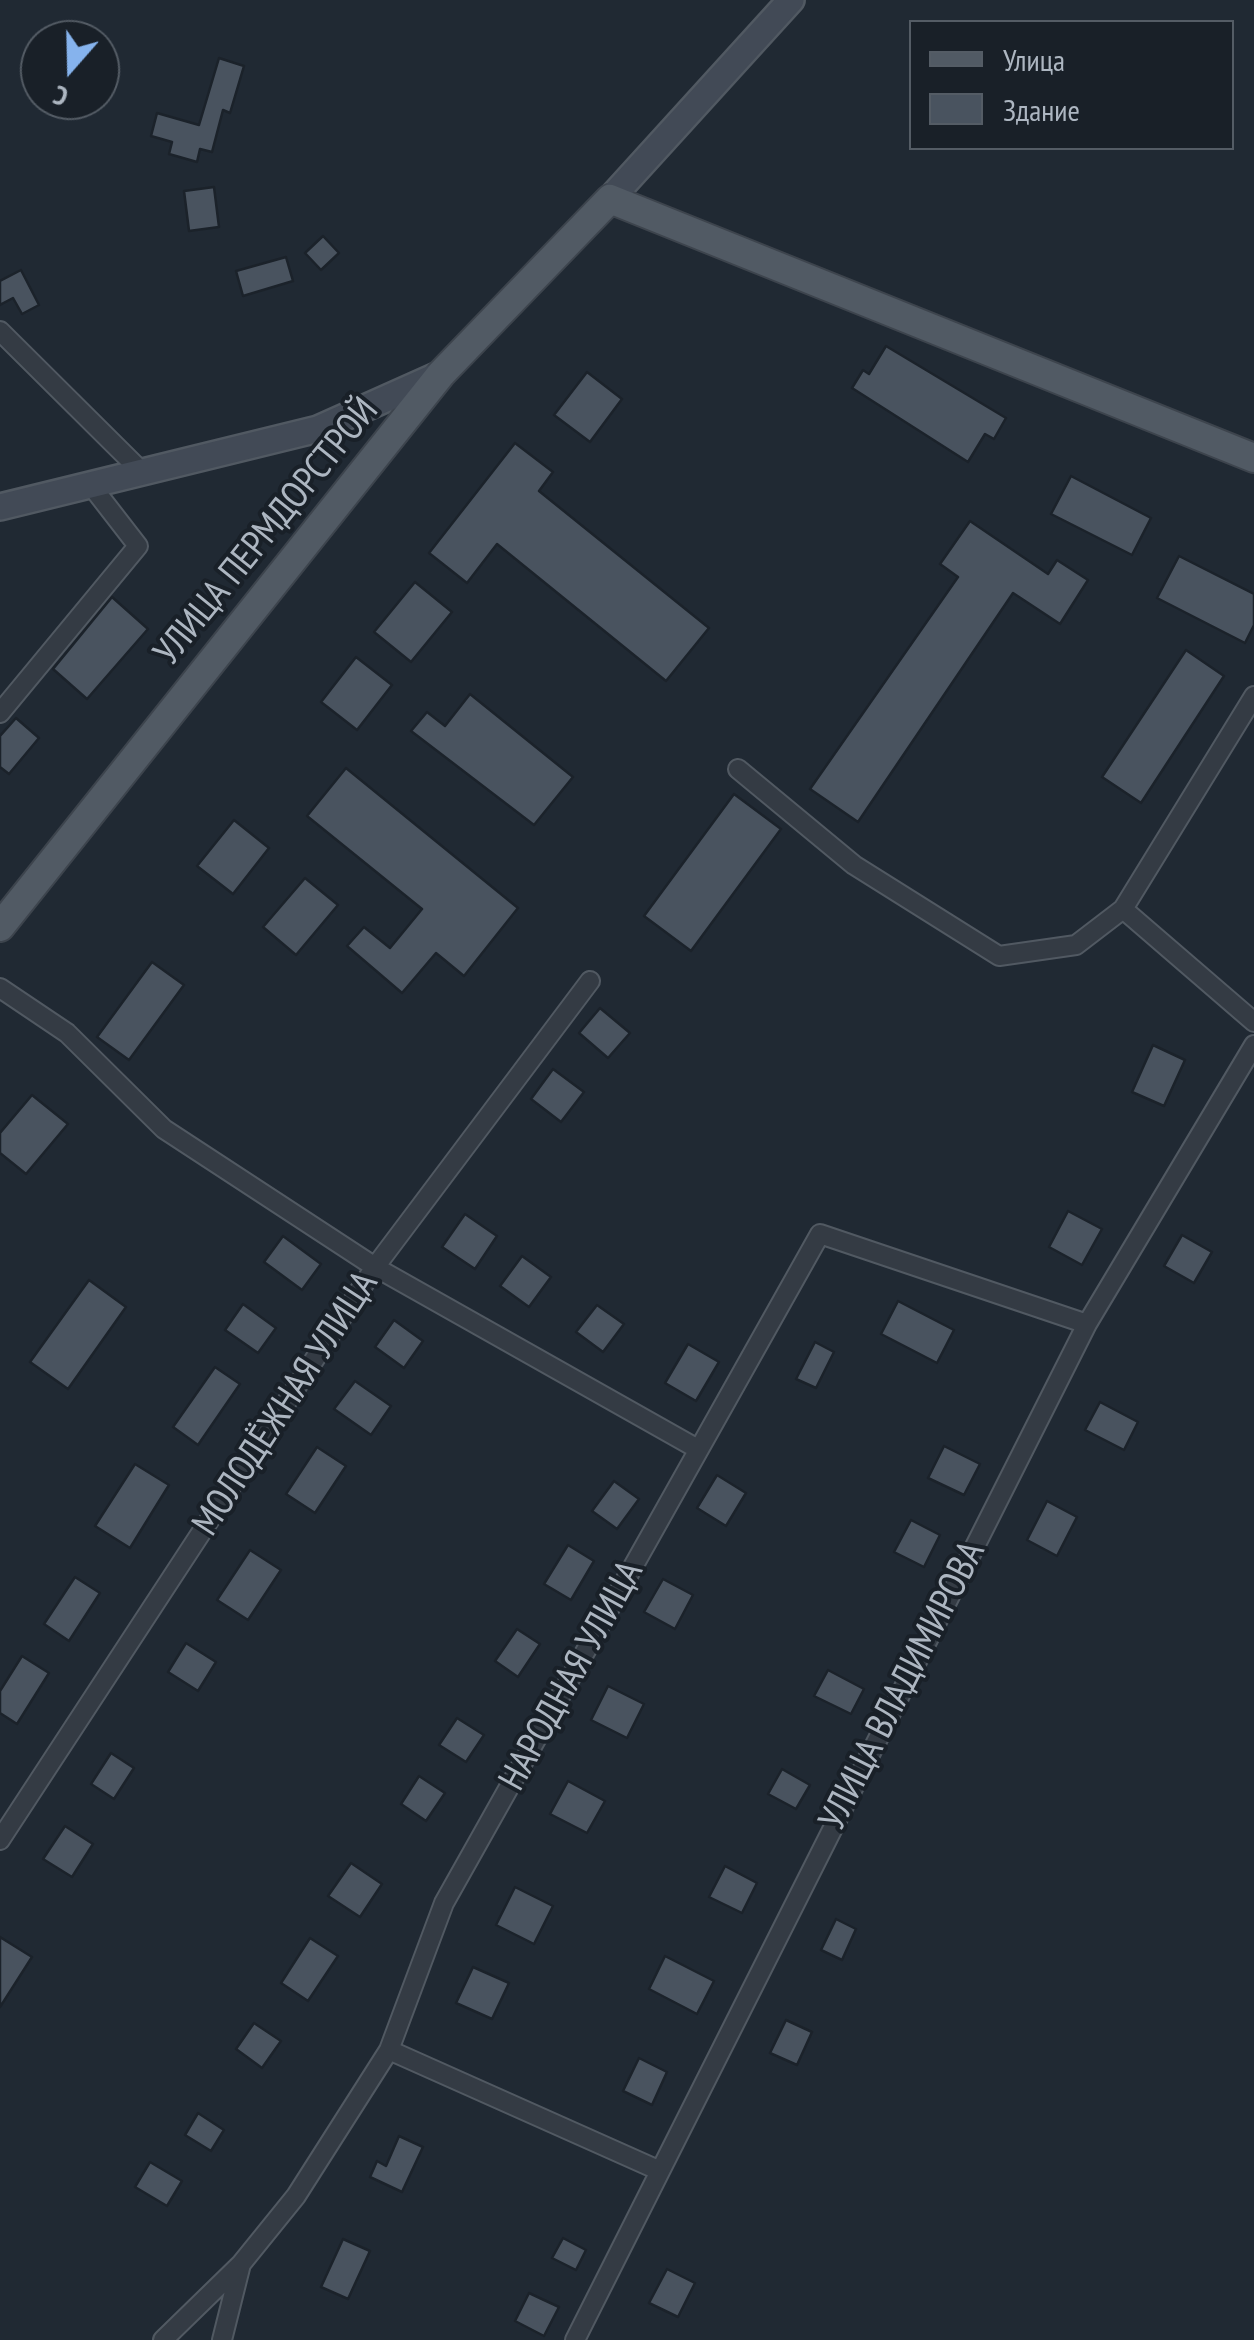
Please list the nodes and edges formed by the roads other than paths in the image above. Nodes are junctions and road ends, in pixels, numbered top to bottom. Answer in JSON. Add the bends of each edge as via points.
{"nodes":[{"id":1,"x":791,"y":0,"type":"edge"},
{"id":2,"x":610,"y":200,"type":"junction"},
{"id":3,"x":0,"y":331,"type":"edge"},
{"id":4,"x":441,"y":374,"type":"junction"},
{"id":5,"x":1254,"y":458,"type":"edge"},
{"id":6,"x":142,"y":472,"type":"junction"},
{"id":7,"x":90,"y":484,"type":"junction"},
{"id":8,"x":0,"y":507,"type":"edge"},
{"id":9,"x":1254,"y":696,"type":"edge"},
{"id":10,"x":0,"y":713,"type":"edge"},
{"id":11,"x":738,"y":769,"type":"dead end"},
{"id":12,"x":1124,"y":909,"type":"junction"},
{"id":13,"x":0,"y":927,"type":"edge"},
{"id":14,"x":590,"y":981,"type":"dead end"},
{"id":15,"x":0,"y":988,"type":"edge"},
{"id":16,"x":1254,"y":1022,"type":"edge"},
{"id":17,"x":1254,"y":1044,"type":"edge"},
{"id":18,"x":375,"y":1267,"type":"junction"},
{"id":19,"x":1087,"y":1324,"type":"junction"},
{"id":20,"x":696,"y":1448,"type":"junction"},
{"id":21,"x":0,"y":1840,"type":"edge"},
{"id":22,"x":389,"y":2050,"type":"junction"},
{"id":23,"x":658,"y":2170,"type":"junction"},
{"id":24,"x":241,"y":2264,"type":"junction"},
{"id":25,"x":163,"y":2340,"type":"edge"},
{"id":26,"x":222,"y":2340,"type":"edge"},
{"id":27,"x":575,"y":2340,"type":"edge"}],
"edges":[{"from":1,"to":2,"type":"street"},
{"from":2,"to":4,"type":"main road","name":"УЛИЦА ПЕРМДОРСТРОЙ"},
{"from":2,"to":5,"type":"main road"},
{"from":3,"to":6,"type":"street"},
{"from":4,"to":6,"type":"street","via":[[318,429]]},
{"from":4,"to":13,"type":"main road","name":"УЛИЦА ПЕРМДОРСТРОЙ"},
{"from":6,"to":7,"type":"street"},
{"from":7,"to":8,"type":"street"},
{"from":7,"to":10,"type":"street","via":[[138,546]]},
{"from":9,"to":12,"type":"street"},
{"from":11,"to":12,"type":"street","via":[[854,864],[999,956],[1076,946]]},
{"from":12,"to":16,"type":"street"},
{"from":14,"to":18,"type":"street","name":"МОЛОДЁЖНАЯ УЛИЦА"},
{"from":15,"to":18,"type":"street","via":[[67,1033],[164,1129]]},
{"from":17,"to":19,"type":"street","name":"УЛИЦА ВЛАДИМИРОВА"},
{"from":18,"to":20,"type":"street"},
{"from":18,"to":21,"type":"street","name":"МОЛОДЁЖНАЯ УЛИЦА"},
{"from":19,"to":20,"type":"street","name":"НАРОДНАЯ УЛИЦА","via":[[820,1234]]},
{"from":19,"to":23,"type":"street","name":"УЛИЦА ВЛАДИМИРОВА"},
{"from":20,"to":22,"type":"street","name":"НАРОДНАЯ УЛИЦА","via":[[444,1902]]},
{"from":22,"to":23,"type":"street"},
{"from":22,"to":24,"type":"street","name":"НАРОДНАЯ УЛИЦА","via":[[296,2196]]},
{"from":23,"to":27,"type":"street","name":"УЛИЦА ВЛАДИМИРОВА"},
{"from":24,"to":25,"type":"street","name":"НАРОДНАЯ УЛИЦА"},
{"from":24,"to":26,"type":"street"}]}
